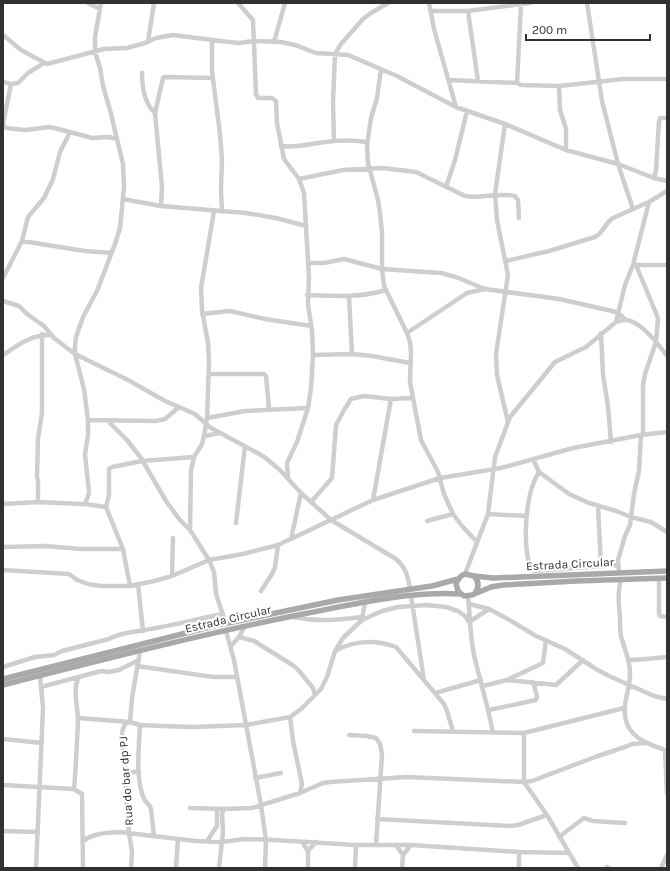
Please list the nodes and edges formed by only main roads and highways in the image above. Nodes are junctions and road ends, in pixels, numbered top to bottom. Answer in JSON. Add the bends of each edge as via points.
{"nodes":[{"id":1,"x":667,"y":571,"type":"edge"},
{"id":2,"x":474,"y":576,"type":"junction"},
{"id":3,"x":667,"y":578,"type":"edge"},
{"id":4,"x":458,"y":579,"type":"junction"},
{"id":5,"x":475,"y":593,"type":"junction"},
{"id":6,"x":461,"y":594,"type":"junction"},
{"id":7,"x":3,"y":679,"type":"edge"},
{"id":8,"x":3,"y":685,"type":"edge"}],
"edges":[{"from":1,"to":2,"type":"main road","name":"Estrada Circular","via":[[498,578]]},
{"from":2,"to":4,"type":"main road","via":[[465,574]]},
{"from":2,"to":5,"type":"main road","via":[[478,582]]},
{"from":3,"to":5,"type":"main road","name":"Estrada Circular","via":[[503,585]]},
{"from":4,"to":6,"type":"main road","via":[[456,587]]},
{"from":4,"to":7,"type":"main road","name":"Estrada Circular","via":[[432,586],[338,600],[226,624]]},
{"from":5,"to":6,"type":"main road","via":[[468,596]]},
{"from":6,"to":8,"type":"main road","name":"Estrada Circular","via":[[411,596],[292,616]]}]}
